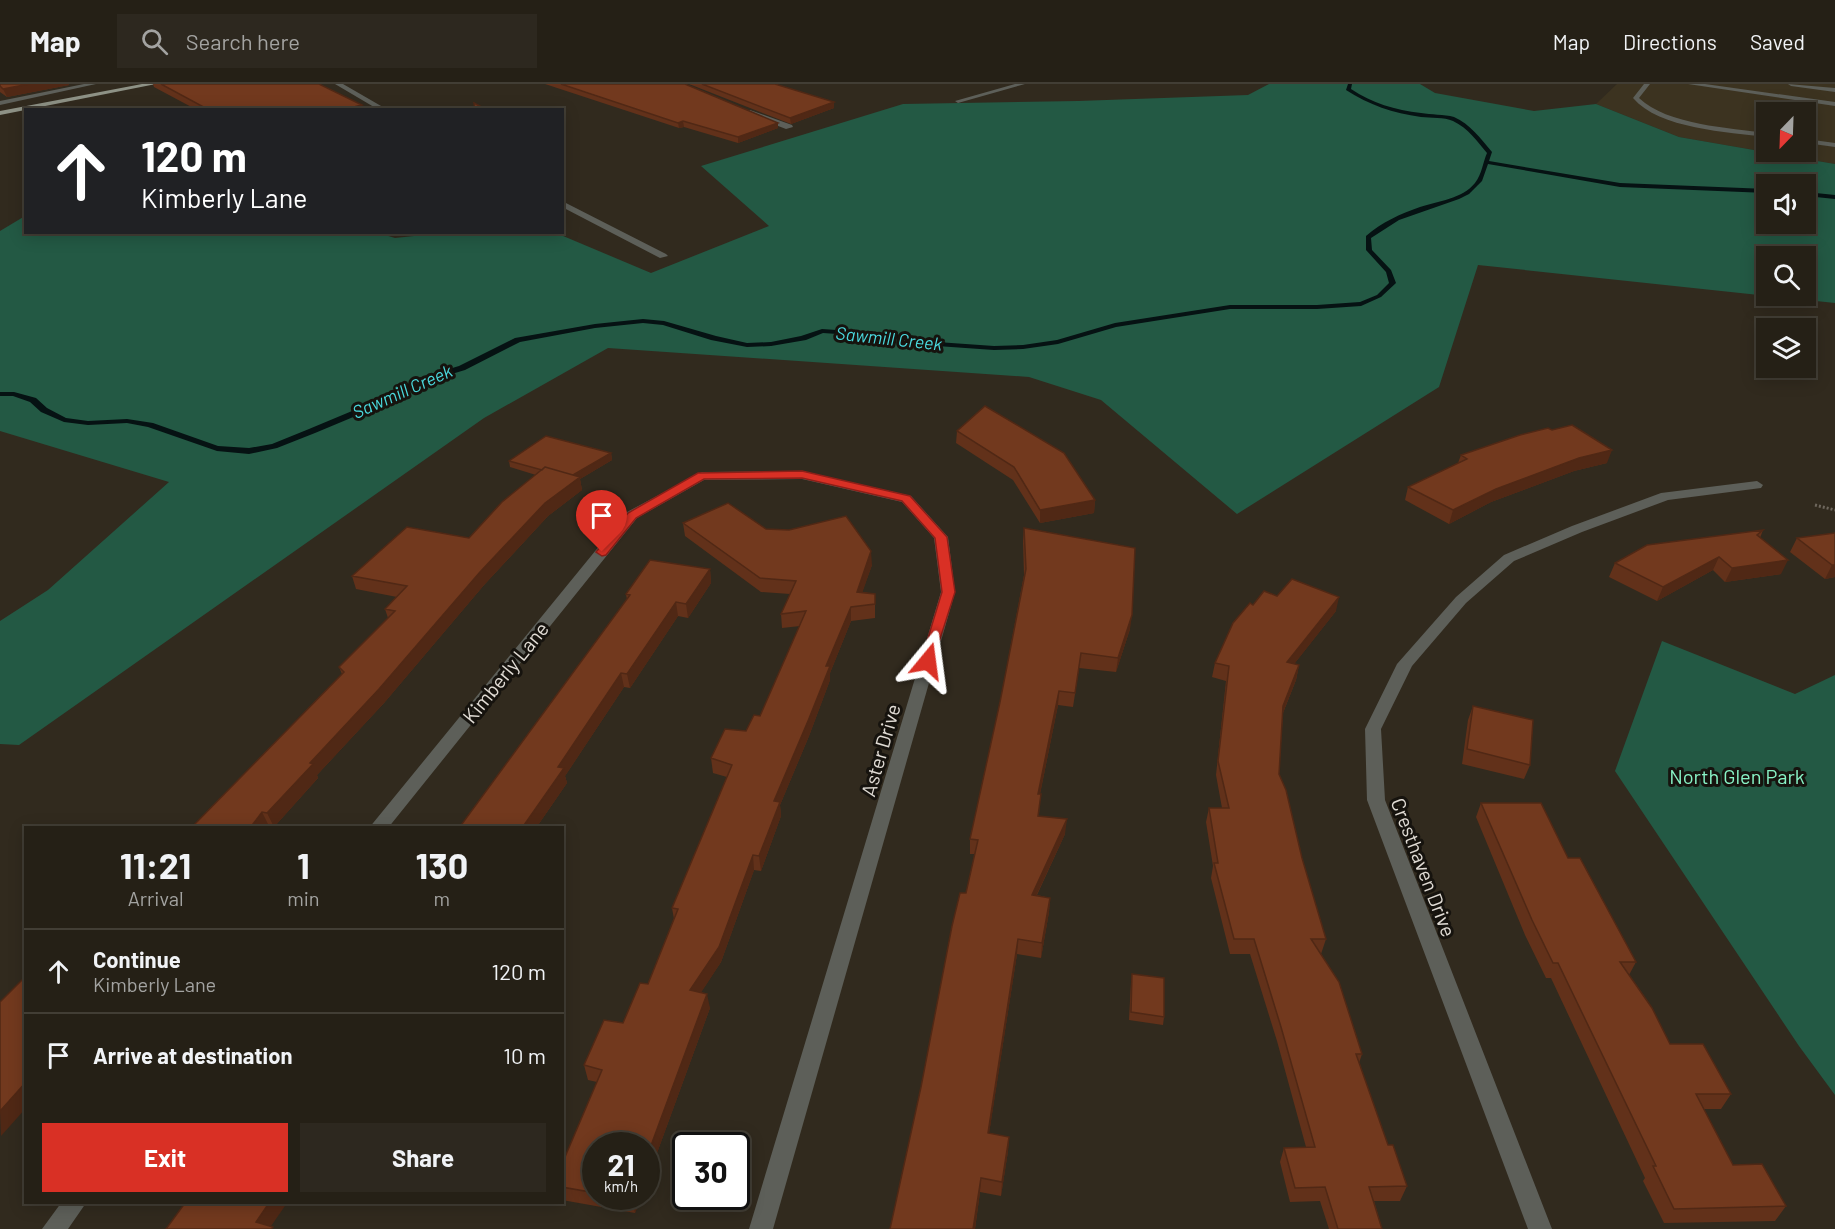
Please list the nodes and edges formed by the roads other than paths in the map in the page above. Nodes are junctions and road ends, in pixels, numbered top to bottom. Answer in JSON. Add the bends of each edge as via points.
{"nodes":[{"id":1,"x":93,"y":84,"type":"edge"},
{"id":2,"x":153,"y":84,"type":"edge"},
{"id":3,"x":338,"y":84,"type":"edge"},
{"id":4,"x":1022,"y":84,"type":"edge"},
{"id":5,"x":1647,"y":84,"type":"edge"},
{"id":6,"x":1691,"y":84,"type":"edge"},
{"id":7,"x":1791,"y":84,"type":"edge"},
{"id":8,"x":1835,"y":90,"type":"edge"},
{"id":9,"x":958,"y":101,"type":"dead end"},
{"id":10,"x":0,"y":103,"type":"edge"},
{"id":11,"x":1835,"y":104,"type":"edge"},
{"id":12,"x":24,"y":108,"type":"edge"},
{"id":13,"x":26,"y":108,"type":"edge"},
{"id":14,"x":381,"y":108,"type":"edge"},
{"id":15,"x":747,"y":110,"type":"edge"},
{"id":16,"x":0,"y":113,"type":"edge"},
{"id":17,"x":789,"y":127,"type":"edge"},
{"id":18,"x":1756,"y":133,"type":"edge"},
{"id":19,"x":1816,"y":143,"type":"edge"},
{"id":20,"x":1835,"y":146,"type":"edge"},
{"id":21,"x":564,"y":204,"type":"edge"},
{"id":22,"x":663,"y":255,"type":"dead end"},
{"id":23,"x":1757,"y":485,"type":"dead end"},
{"id":24,"x":632,"y":515,"type":"joint"},
{"id":25,"x":380,"y":826,"type":"edge"},
{"id":26,"x":74,"y":1204,"type":"edge"},
{"id":27,"x":54,"y":1229,"type":"edge"},
{"id":28,"x":761,"y":1229,"type":"edge"},
{"id":29,"x":1540,"y":1229,"type":"edge"}],
"edges":[{"from":1,"to":10,"type":"lane"},
{"from":2,"to":13,"type":"main road"},
{"from":3,"to":14,"type":"street"},
{"from":4,"to":9,"type":"lane"},
{"from":5,"to":18,"type":"lane","via":[[1636,98],[1645,108],[1673,119]]},
{"from":6,"to":11,"type":"lane"},
{"from":7,"to":8,"type":"street"},
{"from":12,"to":16,"type":"main road"},
{"from":15,"to":17,"type":"street"},
{"from":19,"to":20,"type":"lane"},
{"from":21,"to":22,"type":"street"},
{"from":23,"to":29,"type":"street","name":"Cresthaven Drive","via":[[1666,496],[1509,558],[1461,600],[1405,664],[1373,729],[1376,800]]},
{"from":24,"to":25,"type":"street","name":"Kimberly Lane"},
{"from":24,"to":28,"type":"street","name":"Aster Drive","via":[[702,476],[802,475],[906,499],[941,537],[948,592]]},
{"from":26,"to":27,"type":"street"}]}
